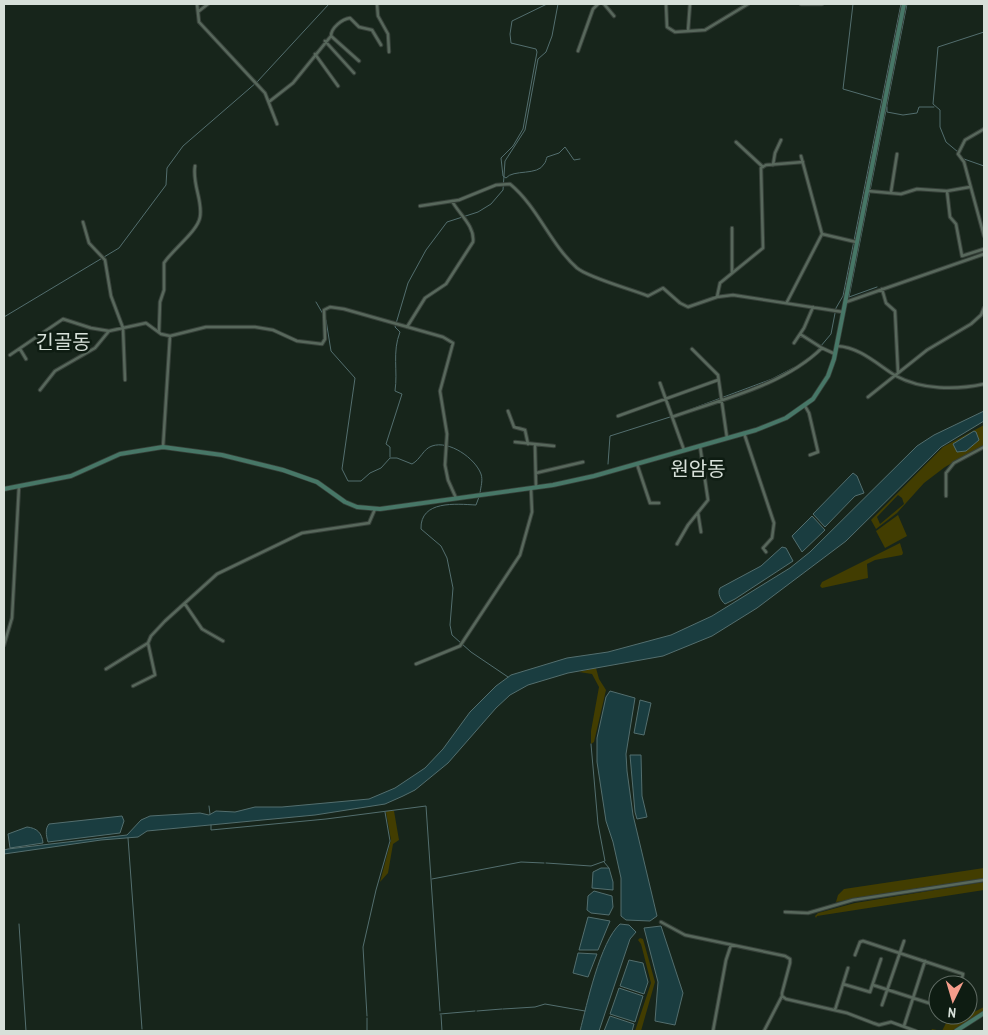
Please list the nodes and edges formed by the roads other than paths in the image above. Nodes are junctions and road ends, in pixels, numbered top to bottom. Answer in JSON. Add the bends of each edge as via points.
{"nodes":[{"id":1,"x":197,"y":4,"type":"edge"},
{"id":2,"x":208,"y":4,"type":"edge"},
{"id":3,"x":377,"y":4,"type":"edge"},
{"id":4,"x":598,"y":4,"type":"edge"},
{"id":5,"x":604,"y":4,"type":"edge"},
{"id":6,"x":666,"y":4,"type":"edge"},
{"id":7,"x":690,"y":4,"type":"edge"},
{"id":8,"x":748,"y":4,"type":"edge"},
{"id":9,"x":801,"y":4,"type":"edge"},
{"id":10,"x":822,"y":4,"type":"edge"},
{"id":11,"x":904,"y":4,"type":"edge"},
{"id":12,"x":199,"y":12,"type":"junction"},
{"id":13,"x":614,"y":16,"type":"dead end"},
{"id":14,"x":688,"y":31,"type":"junction"},
{"id":15,"x":331,"y":36,"type":"junction"},
{"id":16,"x":325,"y":41,"type":"junction"},
{"id":17,"x":381,"y":45,"type":"dead end"},
{"id":18,"x":578,"y":51,"type":"dead end"},
{"id":19,"x":389,"y":52,"type":"dead end"},
{"id":20,"x":315,"y":54,"type":"junction"},
{"id":21,"x":359,"y":61,"type":"dead end"},
{"id":22,"x":354,"y":73,"type":"dead end"},
{"id":23,"x":338,"y":86,"type":"dead end"},
{"id":24,"x":270,"y":101,"type":"junction"},
{"id":25,"x":278,"y":124,"type":"dead end"},
{"id":26,"x":984,"y":129,"type":"edge"},
{"id":27,"x":781,"y":140,"type":"dead end"},
{"id":28,"x":736,"y":142,"type":"dead end"},
{"id":29,"x":897,"y":154,"type":"dead end"},
{"id":30,"x":801,"y":156,"type":"dead end"},
{"id":31,"x":803,"y":162,"type":"junction"},
{"id":32,"x":773,"y":164,"type":"junction"},
{"id":33,"x":195,"y":166,"type":"dead end"},
{"id":34,"x":763,"y":166,"type":"junction"},
{"id":35,"x":970,"y":187,"type":"junction"},
{"id":36,"x":866,"y":190,"type":"junction"},
{"id":37,"x":948,"y":191,"type":"junction"},
{"id":38,"x":891,"y":192,"type":"junction"},
{"id":39,"x":452,"y":201,"type":"junction"},
{"id":40,"x":420,"y":206,"type":"dead end"},
{"id":41,"x":82,"y":222,"type":"dead end"},
{"id":42,"x":732,"y":228,"type":"dead end"},
{"id":43,"x":822,"y":234,"type":"junction"},
{"id":44,"x":984,"y":236,"type":"edge"},
{"id":45,"x":856,"y":242,"type":"junction"},
{"id":46,"x":984,"y":249,"type":"edge"},
{"id":47,"x":984,"y":254,"type":"edge"},
{"id":48,"x":732,"y":272,"type":"junction"},
{"id":49,"x":882,"y":289,"type":"junction"},
{"id":50,"x":717,"y":297,"type":"junction"},
{"id":51,"x":788,"y":302,"type":"junction"},
{"id":52,"x":845,"y":302,"type":"junction"},
{"id":53,"x":813,"y":306,"type":"junction"},
{"id":54,"x":984,"y":308,"type":"edge"},
{"id":55,"x":844,"y":312,"type":"junction"},
{"id":56,"x":407,"y":327,"type":"junction"},
{"id":57,"x":123,"y":328,"type":"junction"},
{"id":58,"x":109,"y":331,"type":"junction"},
{"id":59,"x":159,"y":332,"type":"junction"},
{"id":60,"x":800,"y":334,"type":"junction"},
{"id":61,"x":170,"y":336,"type":"junction"},
{"id":62,"x":794,"y":343,"type":"dead end"},
{"id":63,"x":837,"y":346,"type":"junction"},
{"id":64,"x":20,"y":348,"type":"junction"},
{"id":65,"x":822,"y":348,"type":"junction"},
{"id":66,"x":692,"y":349,"type":"dead end"},
{"id":67,"x":835,"y":354,"type":"junction"},
{"id":68,"x":10,"y":355,"type":"dead end"},
{"id":69,"x":26,"y":359,"type":"dead end"},
{"id":70,"x":897,"y":374,"type":"junction"},
{"id":71,"x":125,"y":380,"type":"dead end"},
{"id":72,"x":718,"y":380,"type":"junction"},
{"id":73,"x":660,"y":383,"type":"dead end"},
{"id":74,"x":984,"y":384,"type":"edge"},
{"id":75,"x":40,"y":390,"type":"dead end"},
{"id":76,"x":868,"y":397,"type":"dead end"},
{"id":77,"x":666,"y":398,"type":"junction"},
{"id":78,"x":721,"y":400,"type":"junction"},
{"id":79,"x":805,"y":406,"type":"junction"},
{"id":80,"x":508,"y":411,"type":"dead end"},
{"id":81,"x":618,"y":416,"type":"dead end"},
{"id":82,"x":672,"y":417,"type":"junction"},
{"id":83,"x":744,"y":433,"type":"junction"},
{"id":84,"x":727,"y":438,"type":"junction"},
{"id":85,"x":515,"y":442,"type":"dead end"},
{"id":86,"x":528,"y":444,"type":"junction"},
{"id":87,"x":535,"y":446,"type":"junction"},
{"id":88,"x":554,"y":446,"type":"dead end"},
{"id":89,"x":700,"y":446,"type":"junction"},
{"id":90,"x":163,"y":447,"type":"junction"},
{"id":91,"x":984,"y":447,"type":"edge"},
{"id":92,"x":684,"y":450,"type":"junction"},
{"id":93,"x":810,"y":455,"type":"dead end"},
{"id":94,"x":582,"y":462,"type":"dead end"},
{"id":95,"x":637,"y":464,"type":"junction"},
{"id":96,"x":536,"y":473,"type":"junction"},
{"id":97,"x":19,"y":486,"type":"junction"},
{"id":98,"x":537,"y":488,"type":"junction"},
{"id":99,"x":4,"y":489,"type":"edge"},
{"id":100,"x":531,"y":489,"type":"junction"},
{"id":101,"x":946,"y":496,"type":"dead end"},
{"id":102,"x":456,"y":498,"type":"junction"},
{"id":103,"x":659,"y":503,"type":"dead end"},
{"id":104,"x":375,"y":509,"type":"junction"},
{"id":105,"x":698,"y":513,"type":"junction"},
{"id":106,"x":701,"y":532,"type":"dead end"},
{"id":107,"x":677,"y":544,"type":"dead end"},
{"id":108,"x":766,"y":552,"type":"dead end"},
{"id":109,"x":185,"y":604,"type":"junction"},
{"id":110,"x":224,"y":641,"type":"dead end"},
{"id":111,"x":148,"y":643,"type":"junction"},
{"id":112,"x":4,"y":645,"type":"edge"},
{"id":113,"x":416,"y":664,"type":"dead end"},
{"id":114,"x":106,"y":669,"type":"dead end"},
{"id":115,"x":133,"y":686,"type":"dead end"},
{"id":116,"x":984,"y":880,"type":"edge"},
{"id":117,"x":785,"y":912,"type":"dead end"},
{"id":118,"x":661,"y":922,"type":"dead end"},
{"id":119,"x":904,"y":941,"type":"dead end"},
{"id":120,"x":731,"y":945,"type":"junction"},
{"id":121,"x":900,"y":953,"type":"junction"},
{"id":122,"x":856,"y":955,"type":"dead end"},
{"id":123,"x":881,"y":959,"type":"dead end"},
{"id":124,"x":925,"y":961,"type":"junction"},
{"id":125,"x":848,"y":968,"type":"dead end"},
{"id":126,"x":964,"y":975,"type":"edge"},
{"id":127,"x":843,"y":984,"type":"junction"},
{"id":128,"x":873,"y":984,"type":"junction"},
{"id":129,"x":887,"y":989,"type":"junction"},
{"id":130,"x":782,"y":996,"type":"junction"},
{"id":131,"x":912,"y":998,"type":"junction"},
{"id":132,"x":928,"y":1003,"type":"edge"},
{"id":133,"x":882,"y":1005,"type":"dead end"},
{"id":134,"x":835,"y":1010,"type":"junction"},
{"id":135,"x":984,"y":1013,"type":"edge"},
{"id":136,"x":904,"y":1026,"type":"junction"},
{"id":137,"x":713,"y":1031,"type":"edge"},
{"id":138,"x":764,"y":1031,"type":"edge"},
{"id":139,"x":916,"y":1031,"type":"edge"},
{"id":140,"x":956,"y":1031,"type":"edge"}],
"edges":[{"from":1,"to":12,"type":"street"},
{"from":2,"to":12,"type":"street"},
{"from":3,"to":19,"type":"street","via":[[378,16],[388,34]]},
{"from":4,"to":18,"type":"street"},
{"from":5,"to":13,"type":"street"},
{"from":6,"to":14,"type":"street","via":[[667,27],[675,32]]},
{"from":7,"to":14,"type":"street"},
{"from":8,"to":14,"type":"street","via":[[715,26]]},
{"from":9,"to":10,"type":"street"},
{"from":11,"to":36,"type":"main road"},
{"from":12,"to":24,"type":"street","via":[[199,22]]},
{"from":15,"to":16,"type":"street"},
{"from":15,"to":17,"type":"street","via":[[332,29],[350,18],[359,28],[374,31]]},
{"from":15,"to":21,"type":"street"},
{"from":16,"to":20,"type":"street"},
{"from":16,"to":22,"type":"street"},
{"from":20,"to":23,"type":"street"},
{"from":20,"to":24,"type":"street","via":[[293,84]]},
{"from":24,"to":25,"type":"street"},
{"from":26,"to":35,"type":"street","via":[[965,140],[958,152]]},
{"from":27,"to":32,"type":"street"},
{"from":28,"to":34,"type":"street"},
{"from":29,"to":38,"type":"street"},
{"from":30,"to":31,"type":"street"},
{"from":31,"to":32,"type":"street"},
{"from":31,"to":43,"type":"street"},
{"from":32,"to":34,"type":"street"},
{"from":33,"to":59,"type":"street","via":[[194,185],[200,219],[164,263]]},
{"from":34,"to":48,"type":"street","via":[[763,248]]},
{"from":35,"to":37,"type":"street"},
{"from":35,"to":44,"type":"street"},
{"from":36,"to":38,"type":"street"},
{"from":36,"to":45,"type":"main road"},
{"from":37,"to":38,"type":"street","via":[[917,189],[901,194]]},
{"from":37,"to":46,"type":"street","via":[[950,217],[956,224],[962,256]]},
{"from":39,"to":40,"type":"street"},
{"from":39,"to":50,"type":"street","via":[[496,185],[510,184],[544,222],[579,270],[648,296],[663,288],[688,307]]},
{"from":39,"to":56,"type":"street","via":[[474,236],[473,242],[450,279],[426,298]]},
{"from":41,"to":57,"type":"street","via":[[89,243],[104,260],[111,296]]},
{"from":42,"to":48,"type":"street"},
{"from":43,"to":45,"type":"street"},
{"from":43,"to":51,"type":"street"},
{"from":45,"to":52,"type":"main road"},
{"from":47,"to":49,"type":"street"},
{"from":48,"to":50,"type":"street","via":[[720,283]]},
{"from":49,"to":52,"type":"street"},
{"from":49,"to":70,"type":"street","via":[[886,303],[895,311]]},
{"from":50,"to":51,"type":"street","via":[[733,295]]},
{"from":51,"to":53,"type":"street"},
{"from":52,"to":55,"type":"main road"},
{"from":53,"to":55,"type":"street"},
{"from":53,"to":60,"type":"street"},
{"from":54,"to":70,"type":"street","via":[[971,324],[942,340]]},
{"from":55,"to":63,"type":"main road"},
{"from":56,"to":61,"type":"street","via":[[330,307],[324,310],[325,339],[322,344],[297,341],[273,330],[256,327],[206,327]]},
{"from":56,"to":102,"type":"street","via":[[453,343],[440,391],[447,434],[445,464]]},
{"from":57,"to":58,"type":"street"},
{"from":57,"to":59,"type":"street","via":[[146,323]]},
{"from":57,"to":71,"type":"street"},
{"from":58,"to":64,"type":"street","via":[[63,318]]},
{"from":58,"to":75,"type":"street","via":[[95,348],[55,371]]},
{"from":59,"to":61,"type":"street"},
{"from":60,"to":62,"type":"street"},
{"from":60,"to":65,"type":"street"},
{"from":61,"to":90,"type":"street"},
{"from":63,"to":67,"type":"main road"},
{"from":63,"to":70,"type":"street","via":[[854,350]]},
{"from":64,"to":68,"type":"street"},
{"from":64,"to":69,"type":"street"},
{"from":65,"to":67,"type":"street"},
{"from":65,"to":78,"type":"street","via":[[811,359],[784,375]]},
{"from":66,"to":72,"type":"street","via":[[718,375]]},
{"from":67,"to":79,"type":"main road","via":[[822,388]]},
{"from":70,"to":74,"type":"street","via":[[912,382],[936,387],[964,388]]},
{"from":70,"to":76,"type":"street"},
{"from":72,"to":77,"type":"street"},
{"from":72,"to":78,"type":"street"},
{"from":73,"to":77,"type":"street"},
{"from":77,"to":81,"type":"street"},
{"from":77,"to":82,"type":"street"},
{"from":78,"to":82,"type":"street"},
{"from":78,"to":84,"type":"street"},
{"from":79,"to":83,"type":"main road","via":[[786,418]]},
{"from":79,"to":93,"type":"street","via":[[818,452]]},
{"from":80,"to":86,"type":"street","via":[[514,427],[525,430]]},
{"from":82,"to":92,"type":"street"},
{"from":83,"to":84,"type":"main road"},
{"from":83,"to":108,"type":"street","via":[[774,523],[772,538],[763,548]]},
{"from":84,"to":89,"type":"main road"},
{"from":85,"to":86,"type":"street"},
{"from":86,"to":87,"type":"street"},
{"from":87,"to":88,"type":"street"},
{"from":87,"to":96,"type":"street"},
{"from":89,"to":92,"type":"main road"},
{"from":89,"to":105,"type":"street","via":[[709,496],[707,504]]},
{"from":90,"to":97,"type":"main road","via":[[120,454],[71,476]]},
{"from":90,"to":104,"type":"main road","via":[[222,454],[283,470],[317,482],[345,502]]},
{"from":91,"to":101,"type":"street","via":[[954,463],[946,473]]},
{"from":92,"to":95,"type":"main road"},
{"from":94,"to":96,"type":"street"},
{"from":95,"to":98,"type":"main road"},
{"from":95,"to":103,"type":"street","via":[[650,504]]},
{"from":96,"to":98,"type":"street"},
{"from":97,"to":99,"type":"main road"},
{"from":97,"to":112,"type":"street","via":[[12,618]]},
{"from":98,"to":100,"type":"main road"},
{"from":100,"to":102,"type":"main road"},
{"from":100,"to":113,"type":"street","via":[[532,512],[520,555],[460,646]]},
{"from":102,"to":104,"type":"main road"},
{"from":104,"to":109,"type":"street","via":[[369,523],[302,533],[254,555],[204,583]]},
{"from":105,"to":106,"type":"street"},
{"from":105,"to":107,"type":"street"},
{"from":109,"to":110,"type":"street","via":[[202,629]]},
{"from":109,"to":111,"type":"street","via":[[165,621]]},
{"from":111,"to":114,"type":"street"},
{"from":111,"to":115,"type":"street","via":[[155,675]]},
{"from":116,"to":117,"type":"street","via":[[854,900],[808,914]]},
{"from":118,"to":120,"type":"street","via":[[684,935]]},
{"from":119,"to":121,"type":"street"},
{"from":120,"to":130,"type":"street","via":[[790,959]]},
{"from":120,"to":137,"type":"street"},
{"from":121,"to":122,"type":"street","via":[[863,941]]},
{"from":121,"to":124,"type":"street"},
{"from":121,"to":129,"type":"street"},
{"from":123,"to":128,"type":"street"},
{"from":124,"to":126,"type":"street"},
{"from":124,"to":131,"type":"street"},
{"from":125,"to":127,"type":"street"},
{"from":127,"to":128,"type":"street","via":[[868,992]]},
{"from":127,"to":134,"type":"street"},
{"from":128,"to":129,"type":"street"},
{"from":129,"to":131,"type":"street"},
{"from":129,"to":133,"type":"street"},
{"from":130,"to":134,"type":"street"},
{"from":130,"to":138,"type":"street"},
{"from":131,"to":132,"type":"street"},
{"from":131,"to":136,"type":"street"},
{"from":134,"to":136,"type":"street","via":[[879,1025],[891,1022]]},
{"from":135,"to":140,"type":"main road"},
{"from":136,"to":139,"type":"street"}]}
